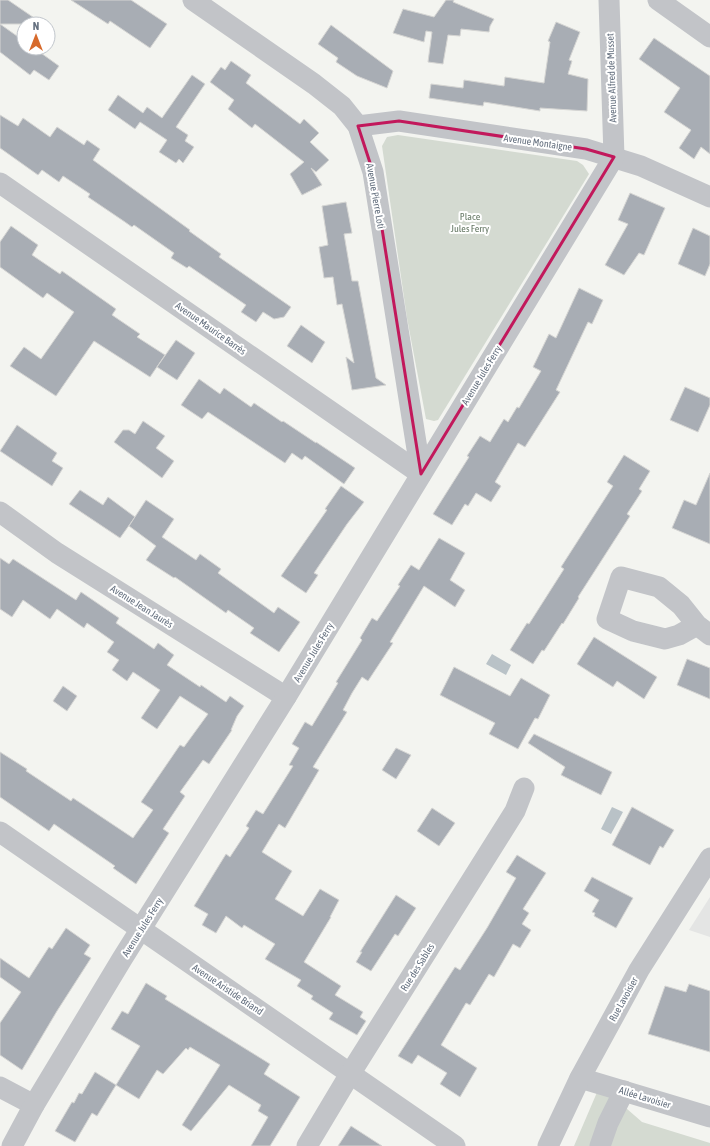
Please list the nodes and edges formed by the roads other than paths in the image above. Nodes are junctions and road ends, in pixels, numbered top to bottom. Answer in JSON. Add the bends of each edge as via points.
{"nodes":[{"id":1,"x":193,"y":0,"type":"edge"},
{"id":2,"x":608,"y":0,"type":"edge"},
{"id":3,"x":658,"y":0,"type":"edge"},
{"id":4,"x":710,"y":36,"type":"edge"},
{"id":5,"x":358,"y":126,"type":"junction"},
{"id":6,"x":614,"y":157,"type":"junction"},
{"id":7,"x":0,"y":183,"type":"edge"},
{"id":8,"x":710,"y":197,"type":"edge"},
{"id":9,"x":421,"y":474,"type":"junction"},
{"id":10,"x":0,"y":512,"type":"edge"},
{"id":11,"x":286,"y":697,"type":"junction"},
{"id":12,"x":524,"y":788,"type":"dead end"},
{"id":13,"x":0,"y":832,"type":"edge"},
{"id":14,"x":710,"y":858,"type":"edge"},
{"id":15,"x":140,"y":930,"type":"junction"},
{"id":16,"x":350,"y":1074,"type":"junction"},
{"id":17,"x":580,"y":1078,"type":"junction"},
{"id":18,"x":0,"y":1087,"type":"edge"},
{"id":19,"x":624,"y":1091,"type":"junction"},
{"id":20,"x":34,"y":1105,"type":"junction"},
{"id":21,"x":710,"y":1117,"type":"edge"},
{"id":22,"x":12,"y":1146,"type":"edge"},
{"id":23,"x":307,"y":1146,"type":"edge"},
{"id":24,"x":455,"y":1146,"type":"edge"},
{"id":25,"x":548,"y":1146,"type":"edge"},
{"id":26,"x":600,"y":1146,"type":"edge"}],
"edges":[{"from":1,"to":5,"type":"street","name":"Avenue Pierre Loti","via":[[314,84],[342,106]]},
{"from":2,"to":6,"type":"street","name":"Avenue Alfred de Musset"},
{"from":3,"to":4,"type":"street"},
{"from":5,"to":6,"type":"street","name":"Avenue Montaigne","via":[[399,122],[586,149]]},
{"from":5,"to":9,"type":"street","name":"Avenue Pierre Loti","via":[[373,172]]},
{"from":6,"to":8,"type":"street","name":"Avenue Montaigne","via":[[641,166]]},
{"from":6,"to":9,"type":"street","name":"Avenue Jules Ferry"},
{"from":7,"to":9,"type":"street","name":"Avenue Maurice Barrès"},
{"from":9,"to":11,"type":"street","name":"Avenue Jules Ferry"},
{"from":10,"to":11,"type":"street","name":"Avenue Jean Jaurès","via":[[57,553]]},
{"from":11,"to":15,"type":"street","name":"Avenue Jules Ferry"},
{"from":12,"to":16,"type":"street","name":"Rue des Sables","via":[[515,811]]},
{"from":13,"to":15,"type":"street","name":"Avenue Aristide Briand"},
{"from":14,"to":17,"type":"street","name":"Rue Lavoisier","via":[[639,970]]},
{"from":15,"to":16,"type":"street","name":"Avenue Aristide Briand"},
{"from":15,"to":20,"type":"street","name":"Avenue Jules Ferry"},
{"from":16,"to":23,"type":"street","name":"Rue des Sables"},
{"from":16,"to":24,"type":"street","name":"Avenue Aristide Briand"},
{"from":17,"to":19,"type":"street","name":"Allée Lavoisier"},
{"from":17,"to":25,"type":"street","name":"Rue Lavoisier"},
{"from":18,"to":20,"type":"street"},
{"from":19,"to":21,"type":"street","name":"Allée Lavoisier"},
{"from":19,"to":26,"type":"street"},
{"from":20,"to":22,"type":"street","name":"Avenue Jules Ferry"}]}
